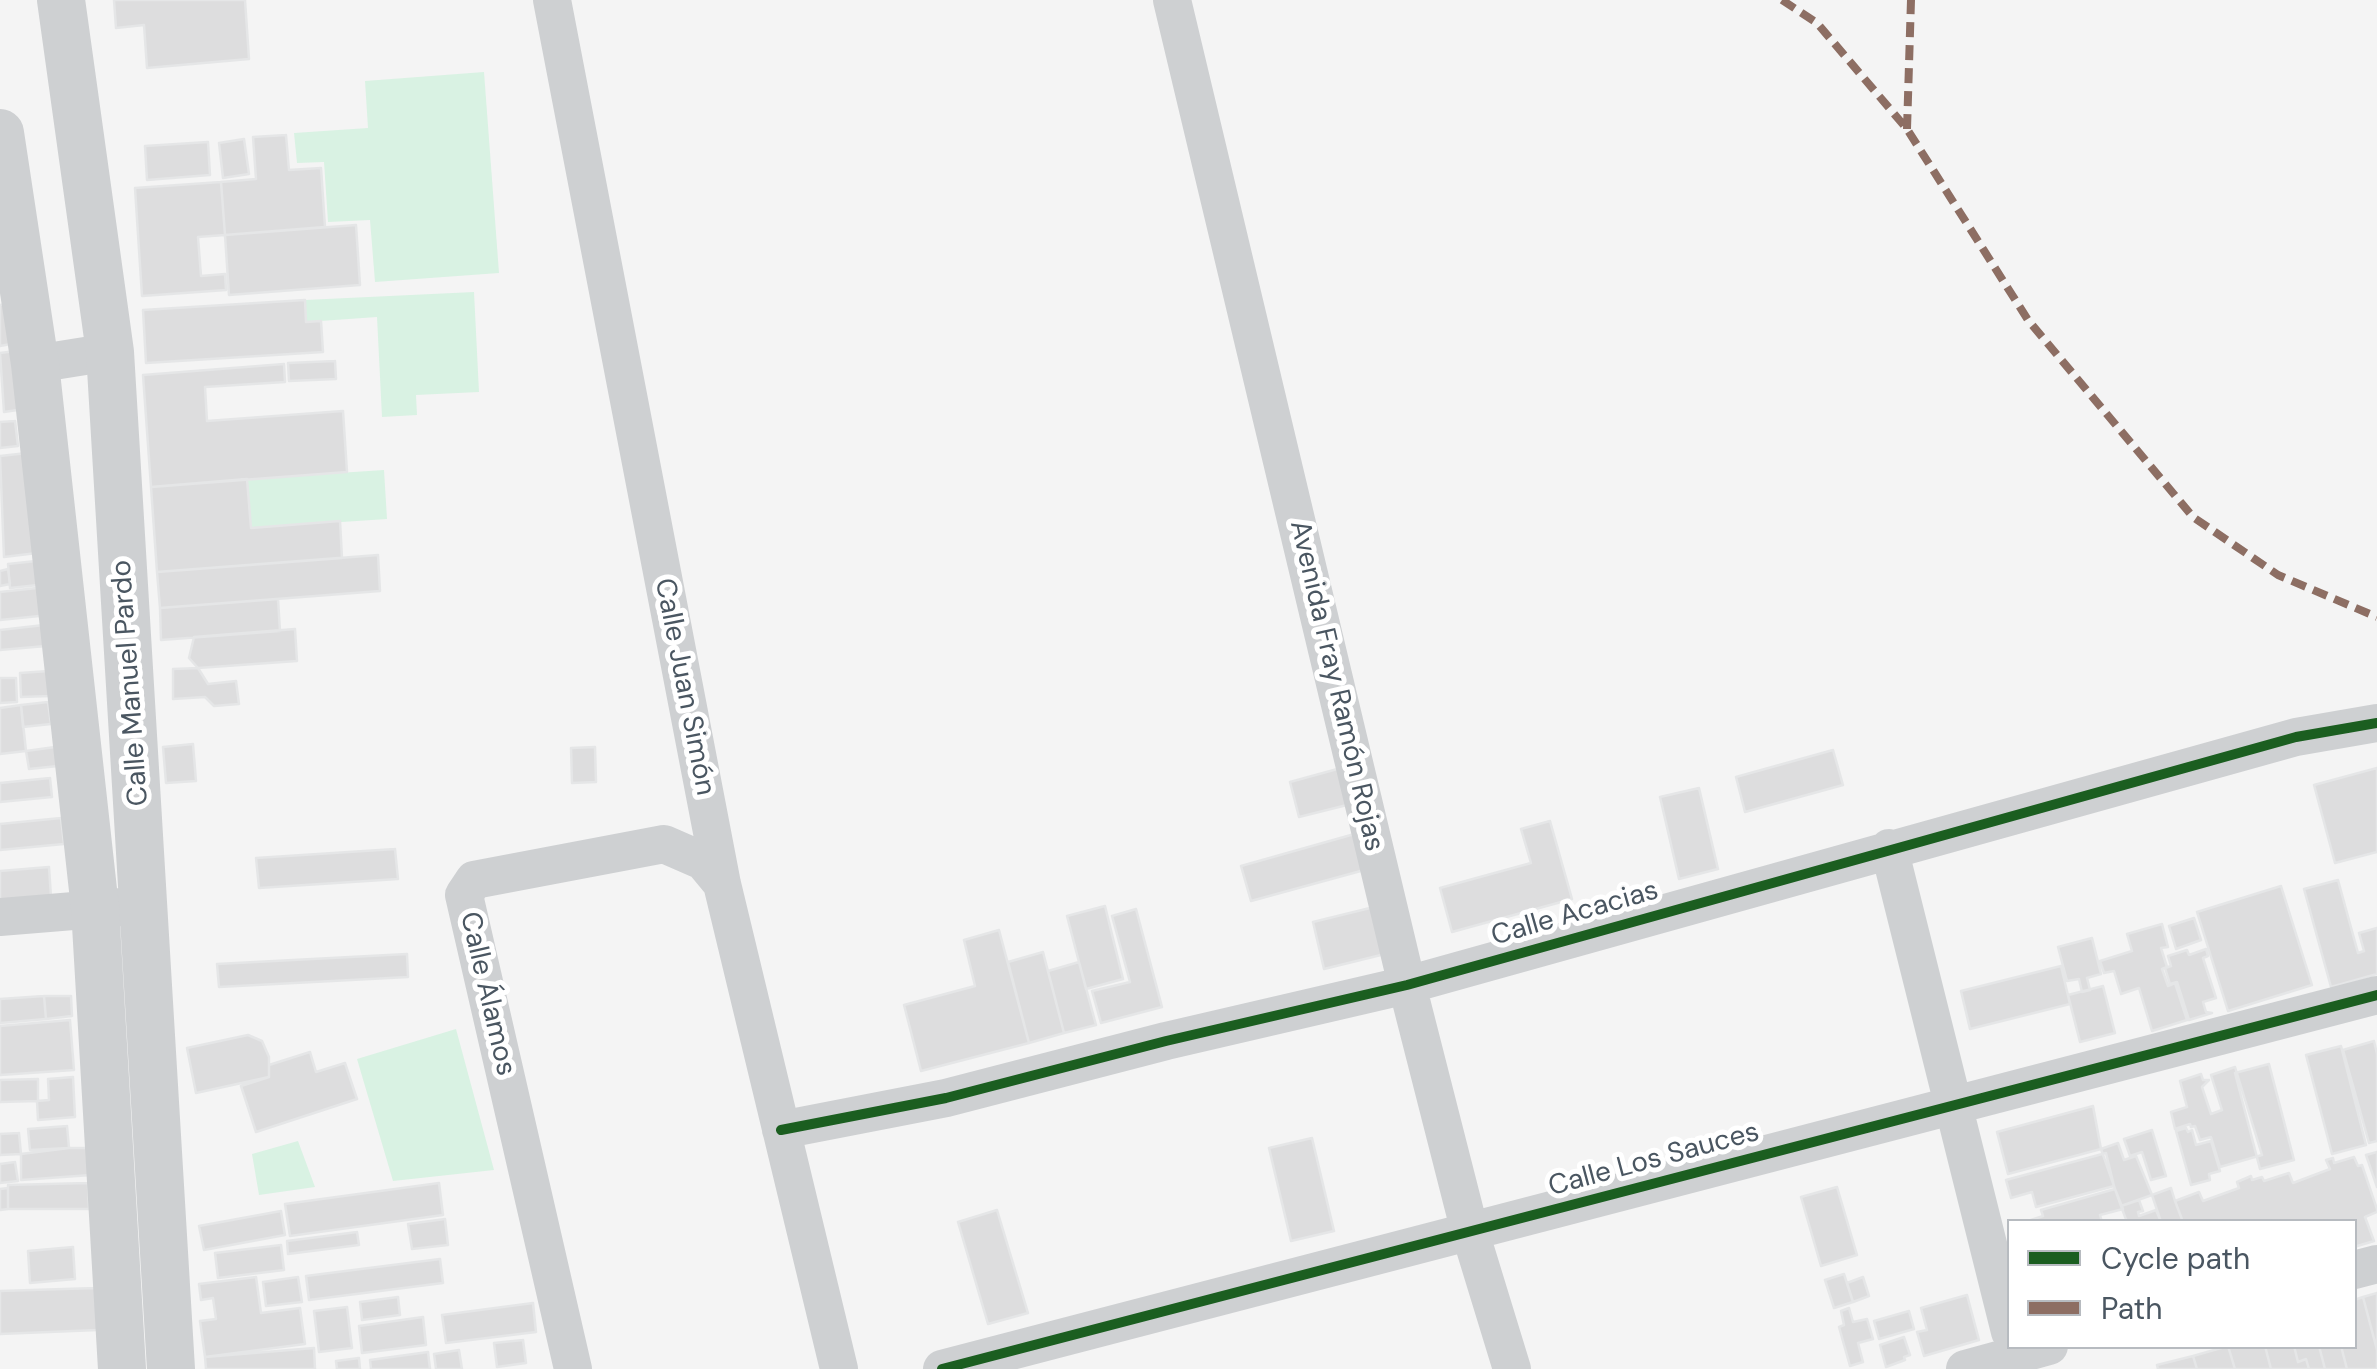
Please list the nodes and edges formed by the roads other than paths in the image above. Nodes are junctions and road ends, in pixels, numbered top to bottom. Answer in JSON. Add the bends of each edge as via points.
{"nodes":[{"id":1,"x":61,"y":0,"type":"edge"},
{"id":2,"x":552,"y":0,"type":"edge"},
{"id":3,"x":1172,"y":0,"type":"edge"},
{"id":4,"x":0,"y":133,"type":"edge"},
{"id":5,"x":110,"y":352,"type":"junction"},
{"id":6,"x":36,"y":364,"type":"junction"},
{"id":7,"x":2377,"y":723,"type":"edge"},
{"id":8,"x":1889,"y":848,"type":"junction"},
{"id":9,"x":722,"y":884,"type":"junction"},
{"id":10,"x":145,"y":907,"type":"junction"},
{"id":11,"x":96,"y":908,"type":"junction"},
{"id":12,"x":0,"y":917,"type":"edge"},
{"id":13,"x":1407,"y":985,"type":"junction"},
{"id":14,"x":2377,"y":995,"type":"edge"},
{"id":15,"x":1952,"y":1106,"type":"junction"},
{"id":16,"x":781,"y":1130,"type":"junction"},
{"id":17,"x":1470,"y":1232,"type":"junction"},
{"id":18,"x":2007,"y":1300,"type":"edge"},
{"id":19,"x":2021,"y":1350,"type":"edge"},
{"id":20,"x":122,"y":1369,"type":"edge"},
{"id":21,"x":171,"y":1369,"type":"edge"},
{"id":22,"x":573,"y":1369,"type":"edge"},
{"id":23,"x":839,"y":1369,"type":"edge"},
{"id":24,"x":942,"y":1369,"type":"edge"},
{"id":25,"x":1512,"y":1369,"type":"edge"},
{"id":26,"x":1965,"y":1369,"type":"edge"}],
"edges":[{"from":1,"to":5,"type":"street","name":"Calle Manuel Pardo"},
{"from":2,"to":9,"type":"street","name":"Calle Juan Simón"},
{"from":3,"to":13,"type":"street","name":"Avenida Fray Ramón Rojas"},
{"from":4,"to":6,"type":"street","name":"Calle Manuel Pardo"},
{"from":5,"to":6,"type":"street"},
{"from":5,"to":10,"type":"street","name":"Calle Manuel Pardo"},
{"from":6,"to":11,"type":"street","name":"Calle Manuel Pardo"},
{"from":7,"to":8,"type":"street","name":"Calle Acacias","via":[[2296,737]]},
{"from":8,"to":13,"type":"street","name":"Calle Acacias"},
{"from":8,"to":15,"type":"street"},
{"from":9,"to":16,"type":"street","name":"Calle Juan Simón"},
{"from":9,"to":22,"type":"street","name":"Calle Álamos","via":[[704,860],[664,844],[474,880],[464,894]]},
{"from":10,"to":11,"type":"street"},
{"from":10,"to":21,"type":"street","name":"Calle Manuel Pardo"},
{"from":11,"to":12,"type":"street"},
{"from":11,"to":20,"type":"street","name":"Calle Manuel Pardo"},
{"from":13,"to":16,"type":"street","name":"Calle Acacias","via":[[946,1098]]},
{"from":13,"to":17,"type":"street","name":"Avenida Fray Ramón Rojas"},
{"from":14,"to":15,"type":"street","name":"Calle Los Sauces"},
{"from":15,"to":17,"type":"street","name":"Calle Los Sauces"},
{"from":15,"to":18,"type":"street"},
{"from":16,"to":23,"type":"street","name":"Calle Juan Simón"},
{"from":17,"to":24,"type":"street","name":"Calle Los Sauces"},
{"from":17,"to":25,"type":"street","name":"Avenida Fray Ramón Rojas"},
{"from":19,"to":26,"type":"street"}]}
